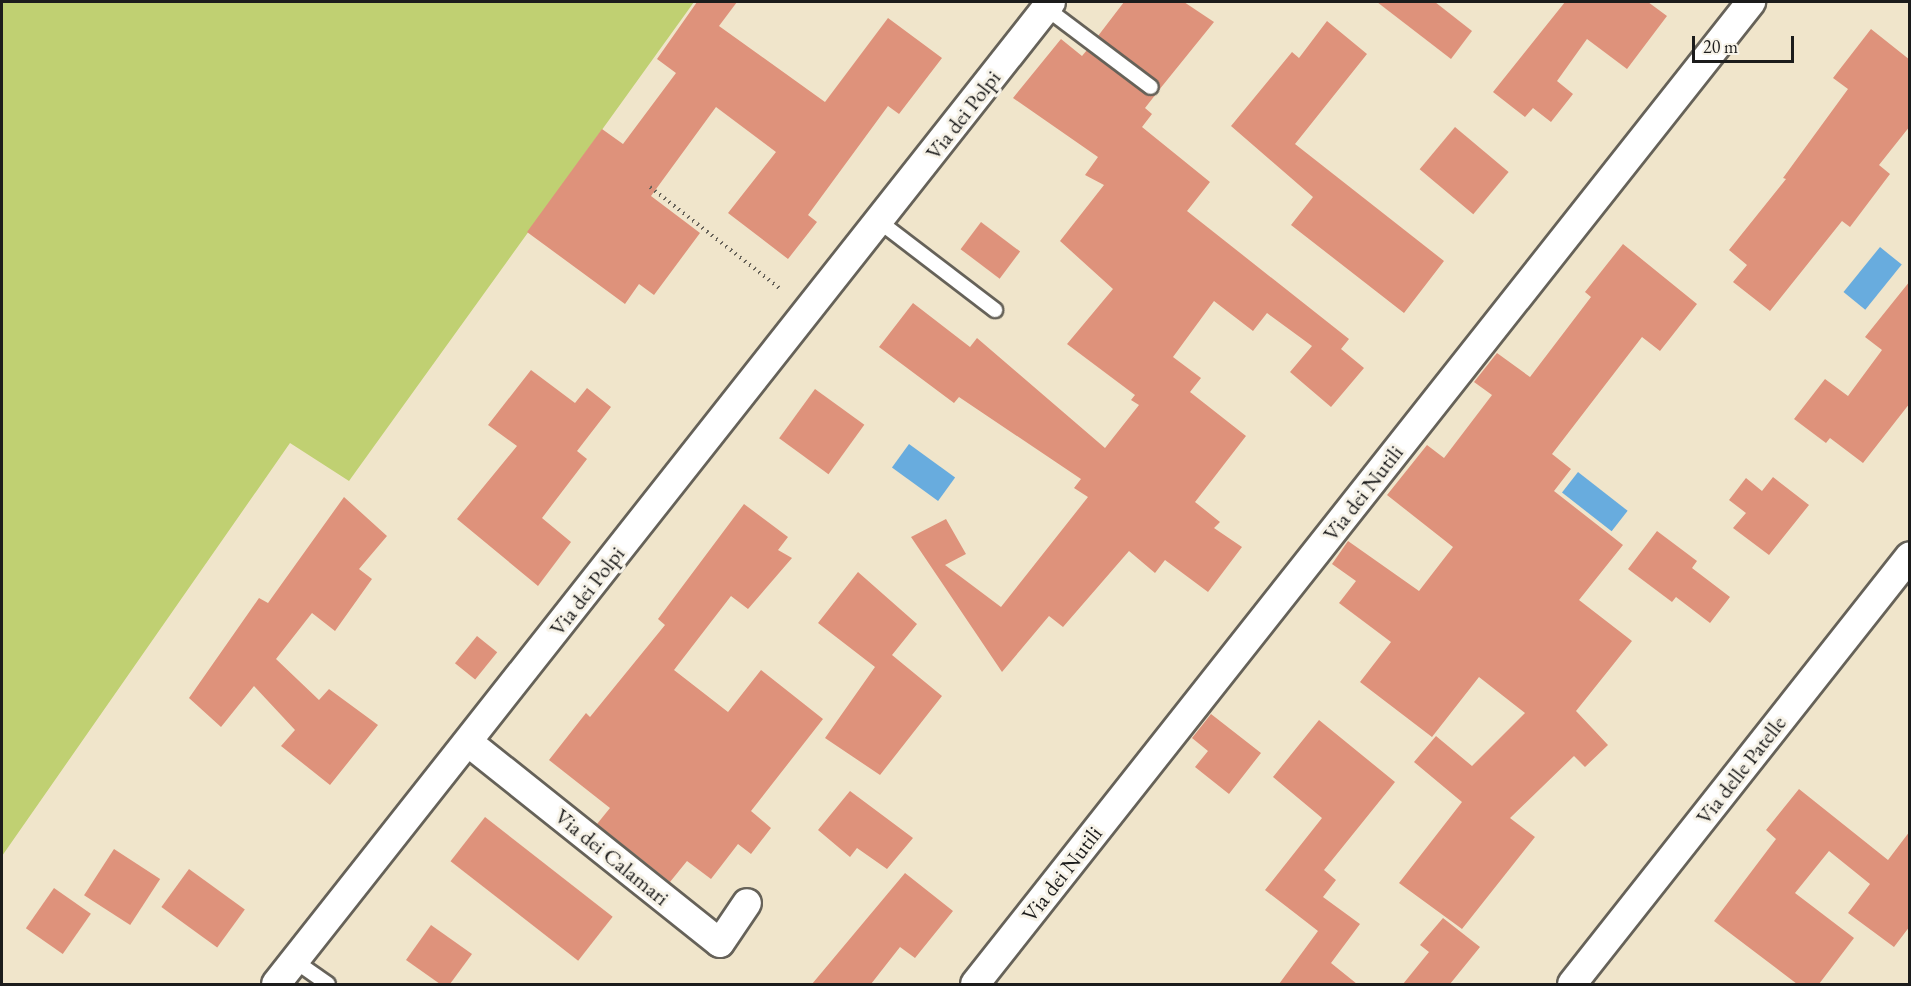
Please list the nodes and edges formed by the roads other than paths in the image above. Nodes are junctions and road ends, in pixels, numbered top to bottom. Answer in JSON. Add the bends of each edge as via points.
{"nodes":[{"id":1,"x":1751,"y":2,"type":"edge"},
{"id":2,"x":1048,"y":5,"type":"edge"},
{"id":3,"x":1151,"y":87,"type":"dead end"},
{"id":4,"x":880,"y":222,"type":"junction"},
{"id":5,"x":996,"y":310,"type":"dead end"},
{"id":6,"x":1910,"y":556,"type":"edge"},
{"id":7,"x":468,"y":742,"type":"junction"},
{"id":8,"x":747,"y":903,"type":"dead end"},
{"id":9,"x":295,"y":961,"type":"junction"},
{"id":10,"x":276,"y":984,"type":"edge"},
{"id":11,"x":328,"y":984,"type":"edge"},
{"id":12,"x":975,"y":984,"type":"edge"},
{"id":13,"x":1572,"y":984,"type":"edge"}],
"edges":[{"from":1,"to":12,"type":"street","name":"Via dei Nutili"},
{"from":2,"to":3,"type":"lane","name":"Via dei Polpi"},
{"from":2,"to":4,"type":"street","name":"Via dei Polpi"},
{"from":4,"to":5,"type":"lane"},
{"from":4,"to":7,"type":"street","name":"Via dei Polpi"},
{"from":6,"to":13,"type":"street","name":"Via delle Patelle"},
{"from":7,"to":8,"type":"street","name":"Via dei Calamari","via":[[720,943]]},
{"from":7,"to":9,"type":"street","name":"Via dei Polpi"},
{"from":9,"to":10,"type":"street","name":"Via dei Polpi"},
{"from":9,"to":11,"type":"lane"}]}
